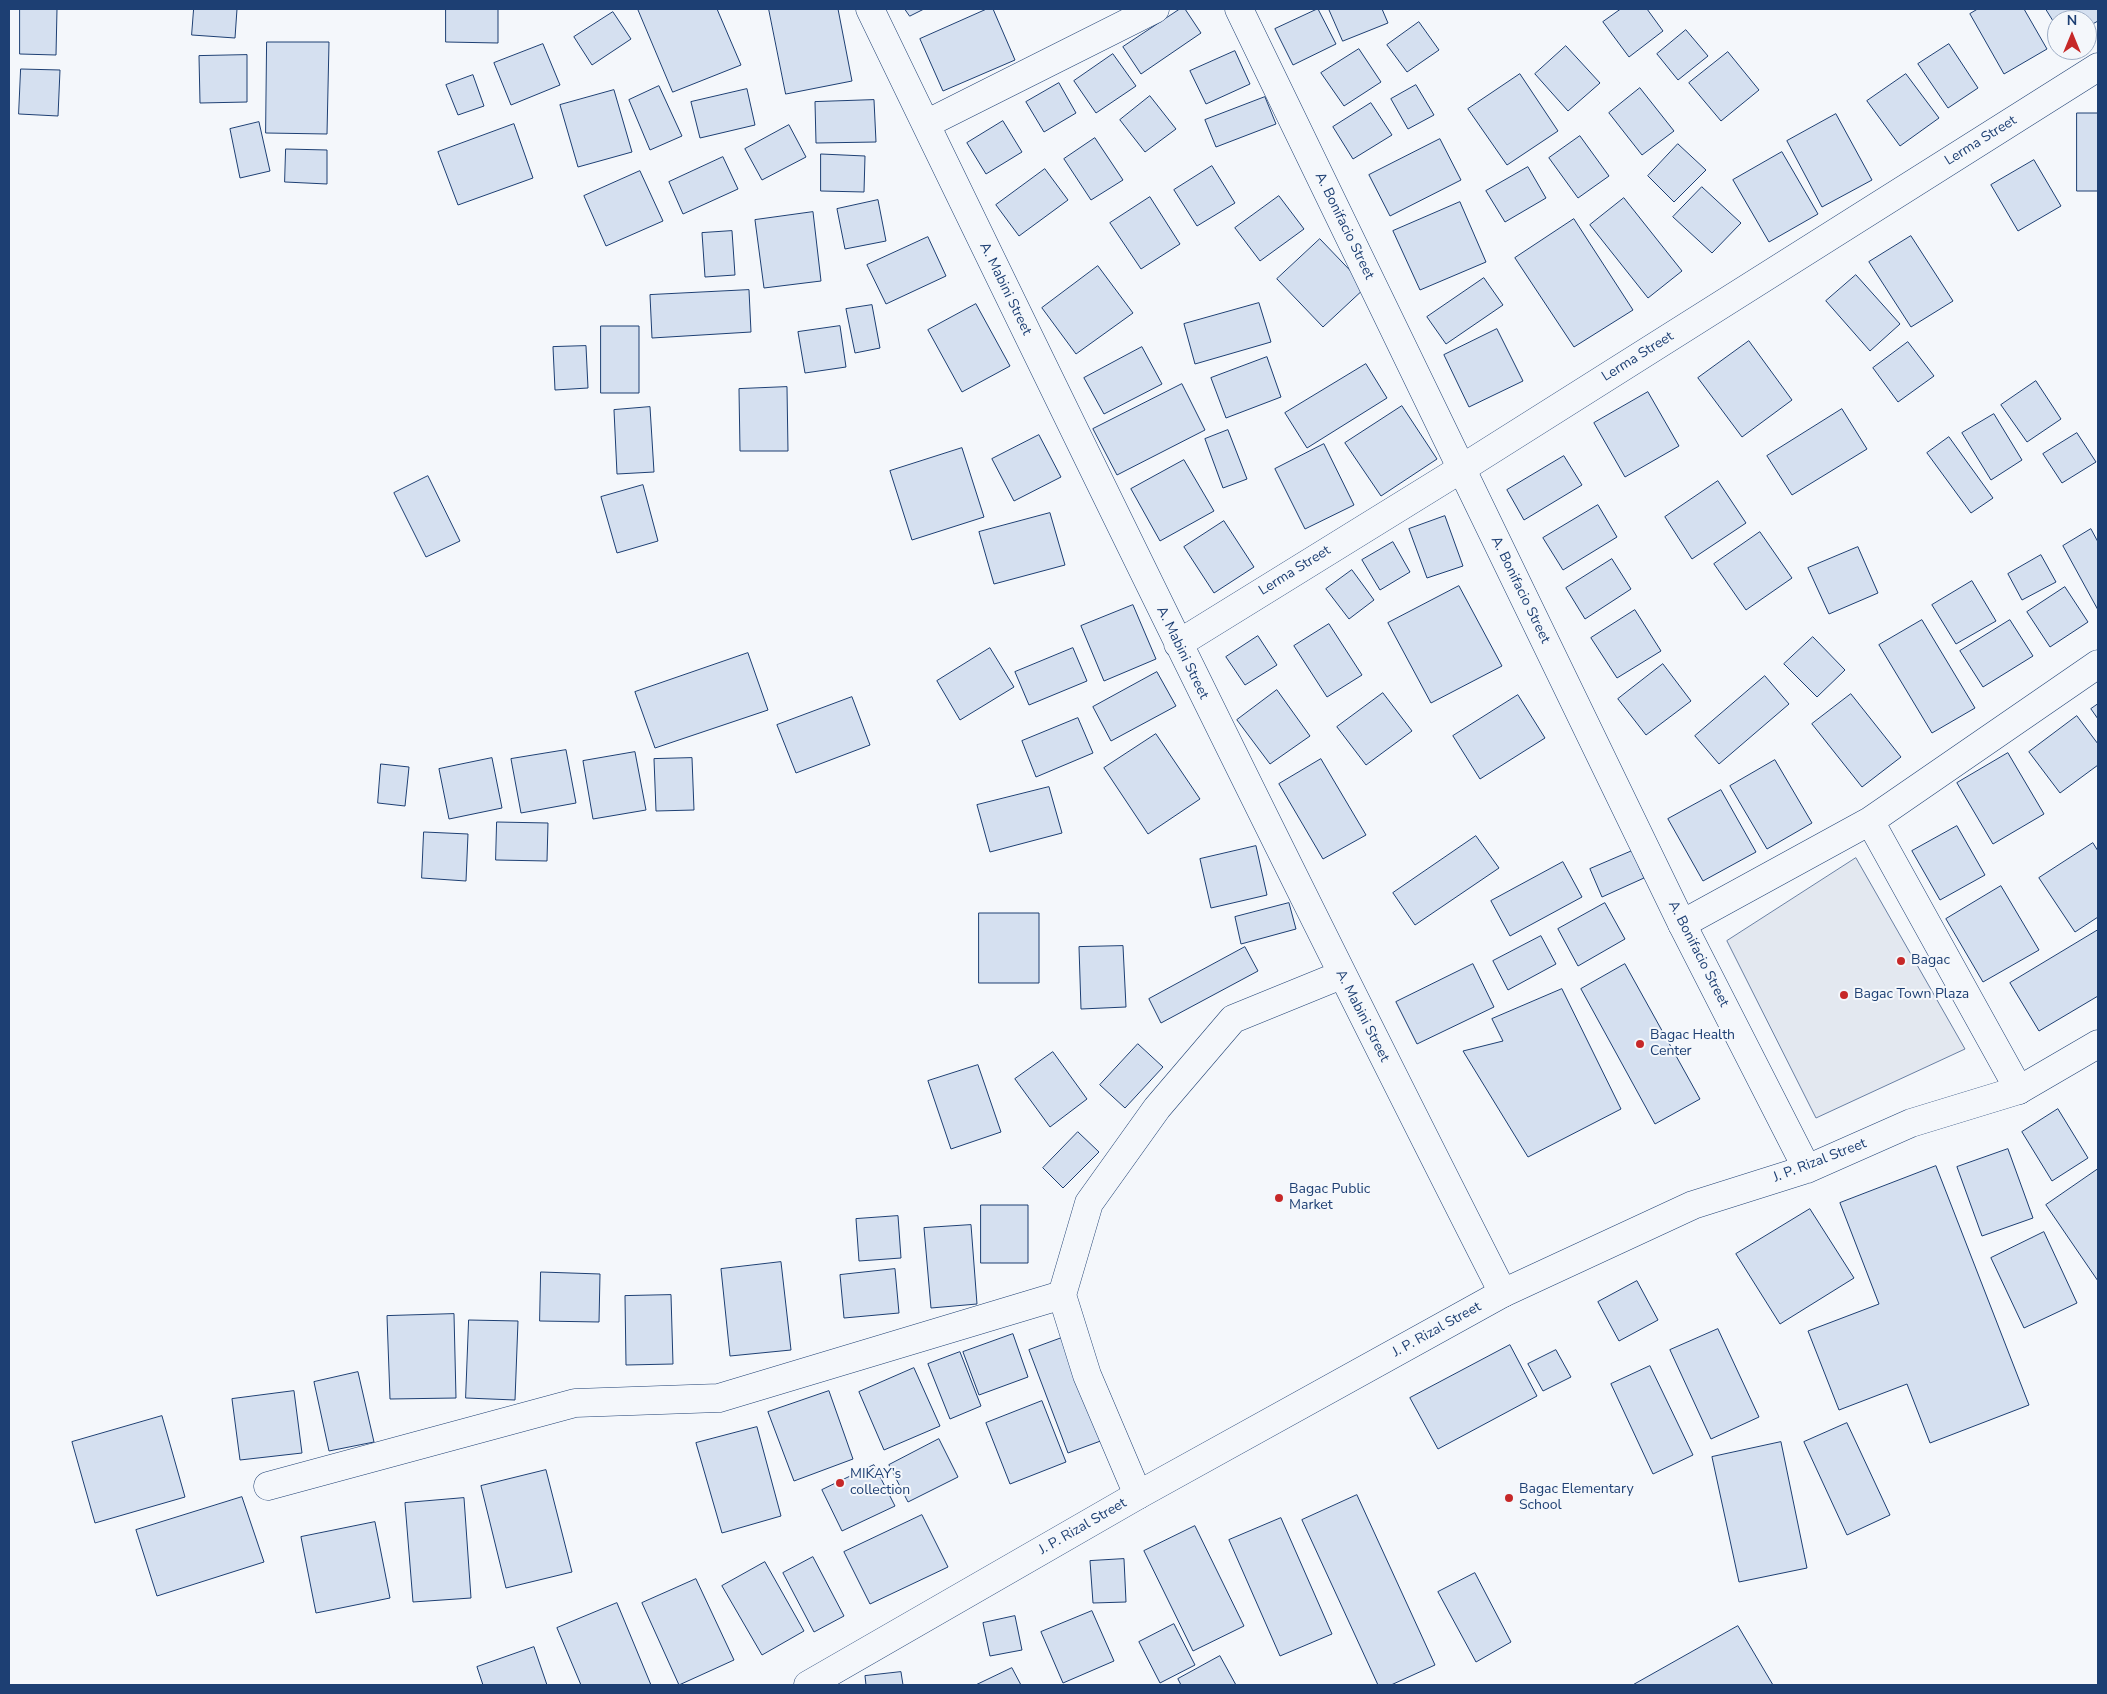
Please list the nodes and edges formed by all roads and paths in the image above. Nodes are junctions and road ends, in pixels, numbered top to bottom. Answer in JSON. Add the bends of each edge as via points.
{"nodes":[{"id":1,"x":870,"y":9,"type":"edge"},
{"id":2,"x":1155,"y":9,"type":"edge"},
{"id":3,"x":1239,"y":9,"type":"edge"},
{"id":4,"x":2098,"y":67,"type":"edge"},
{"id":5,"x":926,"y":124,"type":"junction"},
{"id":6,"x":1461,"y":469,"type":"junction"},
{"id":7,"x":1178,"y":644,"type":"junction"},
{"id":8,"x":2098,"y":664,"type":"edge"},
{"id":9,"x":1870,"y":821,"type":"junction"},
{"id":10,"x":1682,"y":924,"type":"junction"},
{"id":11,"x":1341,"y":975,"type":"junction"},
{"id":12,"x":2098,"y":1044,"type":"edge"},
{"id":13,"x":2019,"y":1090,"type":"junction"},
{"id":14,"x":1807,"y":1169,"type":"junction"},
{"id":15,"x":1503,"y":1293,"type":"junction"},
{"id":16,"x":1062,"y":1295,"type":"junction"},
{"id":17,"x":268,"y":1486,"type":"dead end"},
{"id":18,"x":1138,"y":1495,"type":"junction"},
{"id":19,"x":808,"y":1685,"type":"edge"}],
"edges":[{"from":1,"to":5,"type":"street","name":"A. Mabini Street"},
{"from":2,"to":5,"type":"street"},
{"from":3,"to":6,"type":"street","name":"A. Bonifacio Street"},
{"from":4,"to":6,"type":"street","name":"Lerma Street"},
{"from":5,"to":7,"type":"street","name":"A. Mabini Street"},
{"from":6,"to":7,"type":"street","name":"Lerma Street"},
{"from":6,"to":10,"type":"street","name":"A. Bonifacio Street"},
{"from":7,"to":11,"type":"street","name":"A. Mabini Street"},
{"from":8,"to":9,"type":"street"},
{"from":9,"to":10,"type":"street"},
{"from":9,"to":13,"type":"street"},
{"from":10,"to":14,"type":"street","name":"A. Bonifacio Street"},
{"from":11,"to":15,"type":"street","name":"A. Mabini Street"},
{"from":11,"to":16,"type":"street","via":[[1233,1018],[1157,1108],[1089,1203]]},
{"from":12,"to":13,"type":"street","name":"J. P. Rizal Street"},
{"from":13,"to":14,"type":"street","name":"J. P. Rizal Street","via":[[1911,1123]]},
{"from":14,"to":15,"type":"street","name":"J. P. Rizal Street","via":[[1693,1205]]},
{"from":15,"to":18,"type":"street","name":"J. P. Rizal Street"},
{"from":16,"to":17,"type":"street","via":[[719,1398],[575,1402]]},
{"from":16,"to":18,"type":"street","via":[[1087,1375]]},
{"from":18,"to":19,"type":"street","name":"J. P. Rizal Street"}]}
